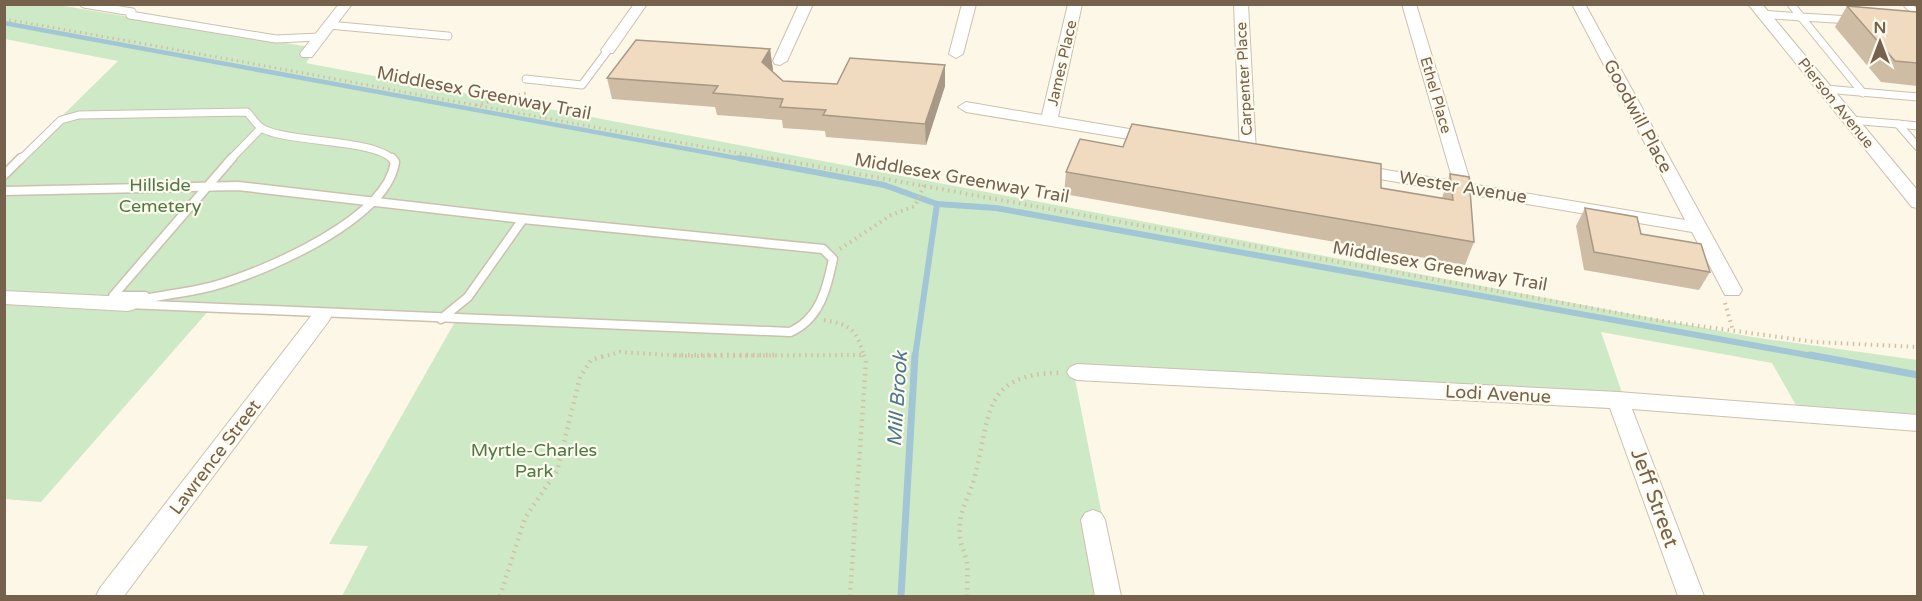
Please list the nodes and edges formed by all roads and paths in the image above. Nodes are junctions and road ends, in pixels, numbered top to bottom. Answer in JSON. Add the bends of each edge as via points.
{"nodes":[{"id":1,"x":84,"y":4,"type":"edge"},
{"id":2,"x":346,"y":4,"type":"edge"},
{"id":3,"x":641,"y":4,"type":"edge"},
{"id":4,"x":806,"y":4,"type":"edge"},
{"id":5,"x":969,"y":4,"type":"edge"},
{"id":6,"x":1075,"y":4,"type":"edge"},
{"id":7,"x":1241,"y":4,"type":"edge"},
{"id":8,"x":1409,"y":4,"type":"edge"},
{"id":9,"x":1578,"y":4,"type":"edge"},
{"id":10,"x":1791,"y":4,"type":"edge"},
{"id":11,"x":1907,"y":4,"type":"edge"},
{"id":12,"x":1758,"y":9,"type":"edge"},
{"id":13,"x":1917,"y":15,"type":"edge"},
{"id":14,"x":1801,"y":16,"type":"junction"},
{"id":15,"x":4,"y":19,"type":"edge"},
{"id":16,"x":1857,"y":21,"type":"edge"},
{"id":17,"x":329,"y":25,"type":"junction"},
{"id":18,"x":448,"y":36,"type":"dead end"},
{"id":19,"x":320,"y":37,"type":"junction"},
{"id":20,"x":608,"y":50,"type":"joint"},
{"id":21,"x":306,"y":54,"type":"dead end"},
{"id":22,"x":956,"y":54,"type":"dead end"},
{"id":23,"x":780,"y":61,"type":"dead end"},
{"id":24,"x":526,"y":79,"type":"dead end"},
{"id":25,"x":554,"y":82,"type":"junction"},
{"id":26,"x":1825,"y":89,"type":"junction"},
{"id":27,"x":1863,"y":93,"type":"junction"},
{"id":28,"x":1917,"y":97,"type":"edge"},
{"id":29,"x":472,"y":105,"type":"junction"},
{"id":30,"x":966,"y":107,"type":"dead end"},
{"id":31,"x":1850,"y":120,"type":"junction"},
{"id":32,"x":1049,"y":121,"type":"junction"},
{"id":33,"x":1898,"y":124,"type":"junction"},
{"id":34,"x":1917,"y":126,"type":"edge"},
{"id":35,"x":261,"y":128,"type":"junction"},
{"id":36,"x":1166,"y":140,"type":"edge"},
{"id":37,"x":1917,"y":147,"type":"edge"},
{"id":38,"x":1248,"y":153,"type":"edge"},
{"id":39,"x":1339,"y":167,"type":"edge"},
{"id":40,"x":4,"y":175,"type":"edge"},
{"id":41,"x":208,"y":184,"type":"junction"},
{"id":42,"x":924,"y":185,"type":"junction"},
{"id":43,"x":1463,"y":186,"type":"junction"},
{"id":44,"x":4,"y":191,"type":"edge"},
{"id":45,"x":373,"y":202,"type":"junction"},
{"id":46,"x":1917,"y":203,"type":"edge"},
{"id":47,"x":523,"y":219,"type":"junction"},
{"id":48,"x":1699,"y":228,"type":"junction"},
{"id":49,"x":831,"y":255,"type":"junction"},
{"id":50,"x":1732,"y":290,"type":"dead end"},
{"id":51,"x":156,"y":296,"type":"junction"},
{"id":52,"x":4,"y":297,"type":"edge"},
{"id":53,"x":128,"y":304,"type":"junction"},
{"id":54,"x":321,"y":317,"type":"dead end"},
{"id":55,"x":441,"y":319,"type":"junction"},
{"id":56,"x":811,"y":319,"type":"junction"},
{"id":57,"x":1917,"y":347,"type":"edge"},
{"id":58,"x":862,"y":356,"type":"junction"},
{"id":59,"x":1077,"y":372,"type":"joint"},
{"id":60,"x":1618,"y":400,"type":"junction"},
{"id":61,"x":1917,"y":423,"type":"edge"},
{"id":62,"x":1093,"y":520,"type":"dead end"},
{"id":63,"x":109,"y":597,"type":"edge"},
{"id":64,"x":500,"y":597,"type":"edge"},
{"id":65,"x":850,"y":597,"type":"edge"},
{"id":66,"x":967,"y":597,"type":"edge"},
{"id":67,"x":1108,"y":597,"type":"edge"},
{"id":68,"x":1691,"y":597,"type":"edge"}],
"edges":[{"from":1,"to":19,"type":"lane","via":[[276,39]]},
{"from":2,"to":17,"type":"street"},
{"from":3,"to":20,"type":"street"},
{"from":4,"to":23,"type":"street"},
{"from":5,"to":22,"type":"street"},
{"from":6,"to":32,"type":"street","name":"James Place"},
{"from":7,"to":38,"type":"street","name":"Carpenter Place"},
{"from":8,"to":43,"type":"street","name":"Ethel Place"},
{"from":9,"to":48,"type":"street","name":"Goodwill Place"},
{"from":10,"to":14,"type":"lane"},
{"from":11,"to":13,"type":"lane"},
{"from":12,"to":14,"type":"lane"},
{"from":12,"to":26,"type":"street","name":"Pierson Avenue"},
{"from":14,"to":16,"type":"lane"},
{"from":14,"to":27,"type":"lane"},
{"from":15,"to":29,"type":"path","name":"Middlesex Greenway Trail"},
{"from":17,"to":18,"type":"lane"},
{"from":17,"to":19,"type":"street"},
{"from":19,"to":21,"type":"street"},
{"from":20,"to":25,"type":"lane","via":[[582,85]]},
{"from":24,"to":25,"type":"lane"},
{"from":25,"to":29,"type":"path","via":[[510,99]]},
{"from":26,"to":27,"type":"lane"},
{"from":26,"to":31,"type":"street","name":"Pierson Avenue"},
{"from":27,"to":28,"type":"lane"},
{"from":29,"to":42,"type":"path","name":"Middlesex Greenway Trail"},
{"from":30,"to":32,"type":"street"},
{"from":31,"to":33,"type":"lane"},
{"from":31,"to":46,"type":"street","name":"Pierson Avenue"},
{"from":32,"to":36,"type":"street"},
{"from":33,"to":34,"type":"lane"},
{"from":33,"to":37,"type":"lane"},
{"from":35,"to":40,"type":"lane","via":[[251,114],[239,111],[73,116],[62,120]]},
{"from":35,"to":41,"type":"lane"},
{"from":35,"to":45,"type":"lane","via":[[389,155],[397,170]]},
{"from":39,"to":43,"type":"street","name":"Wester Avenue"},
{"from":41,"to":44,"type":"lane"},
{"from":41,"to":45,"type":"lane"},
{"from":41,"to":51,"type":"lane","via":[[113,296]]},
{"from":42,"to":49,"type":"path","via":[[915,206],[891,215]]},
{"from":42,"to":57,"type":"path","name":"Middlesex Greenway Trail","via":[[1656,320],[1815,342]]},
{"from":43,"to":48,"type":"street","name":"Wester Avenue"},
{"from":45,"to":47,"type":"lane"},
{"from":45,"to":51,"type":"lane","via":[[298,253],[264,269],[213,286]]},
{"from":47,"to":49,"type":"lane","via":[[823,249]]},
{"from":47,"to":55,"type":"lane","via":[[468,297]]},
{"from":48,"to":50,"type":"street","name":"Goodwill Place"},
{"from":49,"to":56,"type":"lane","via":[[832,264]]},
{"from":51,"to":53,"type":"lane"},
{"from":52,"to":53,"type":"street"},
{"from":53,"to":55,"type":"lane"},
{"from":54,"to":63,"type":"street","name":"Lawrence Street"},
{"from":55,"to":56,"type":"lane","via":[[785,332],[802,328]]},
{"from":56,"to":58,"type":"path","via":[[853,328],[859,336]]},
{"from":58,"to":64,"type":"path","via":[[620,352],[591,360],[580,377],[557,471],[525,519]]},
{"from":58,"to":65,"type":"path","via":[[867,371]]},
{"from":59,"to":60,"type":"street","name":"Lodi Avenue"},
{"from":59,"to":66,"type":"path","via":[[1023,378],[1008,383],[996,397],[986,418],[974,482],[962,506],[960,538],[967,563]]},
{"from":60,"to":61,"type":"street","name":"Lodi Avenue"},
{"from":60,"to":68,"type":"street","name":"Jeff Street"},
{"from":62,"to":67,"type":"street"}]}
